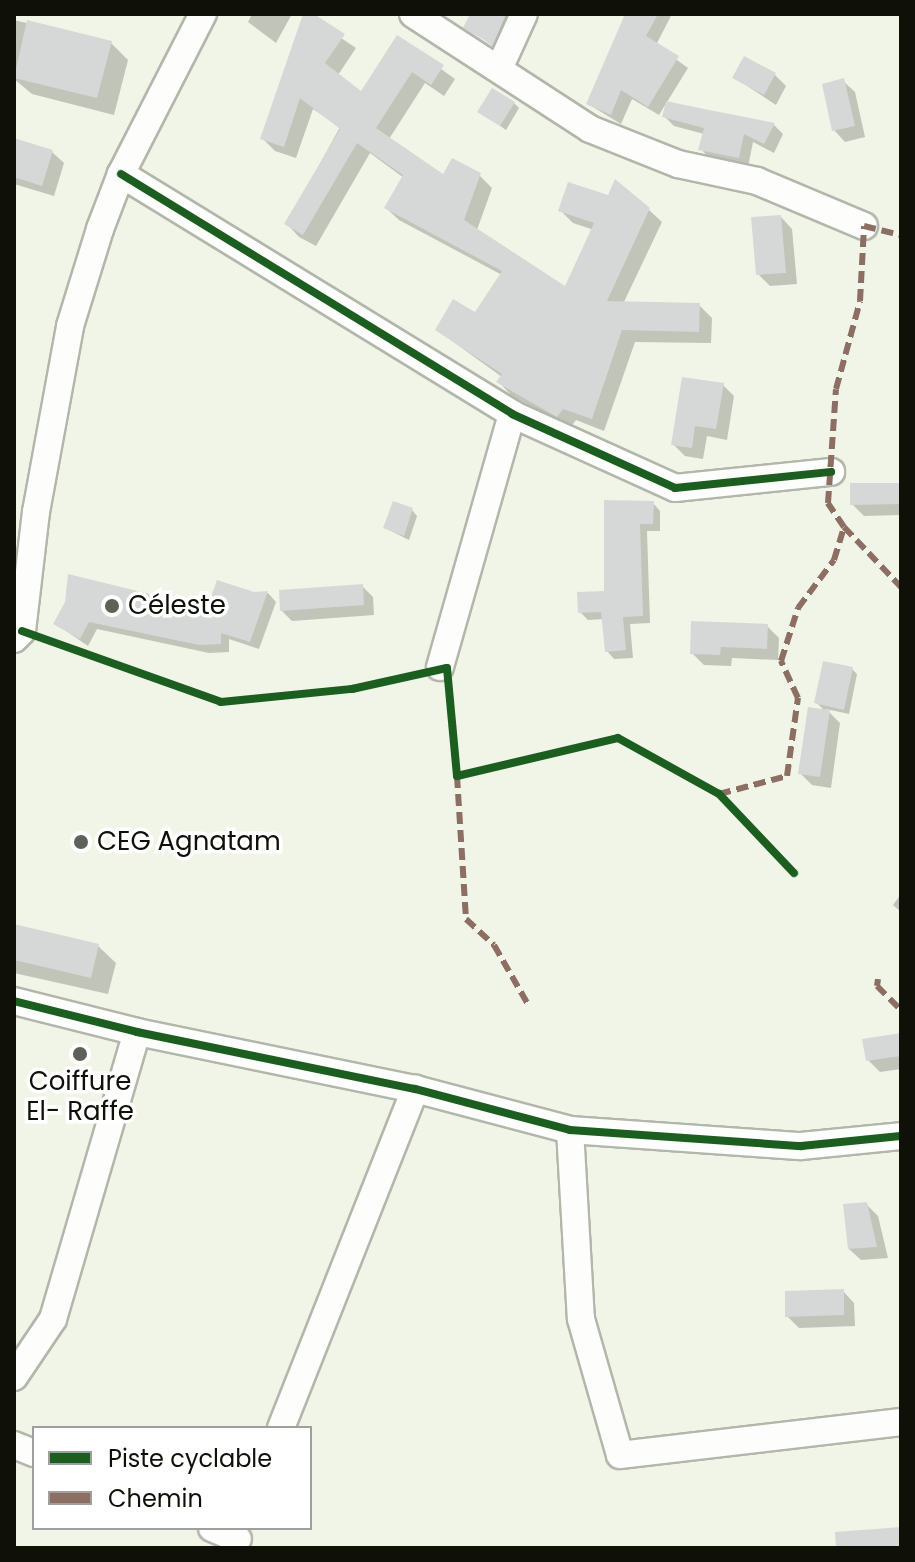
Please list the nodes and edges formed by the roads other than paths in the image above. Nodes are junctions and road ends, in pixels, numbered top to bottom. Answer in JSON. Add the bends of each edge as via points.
{"nodes":[{"id":1,"x":203,"y":14,"type":"edge"},
{"id":2,"x":413,"y":14,"type":"edge"},
{"id":3,"x":524,"y":14,"type":"edge"},
{"id":4,"x":499,"y":69,"type":"junction"},
{"id":5,"x":121,"y":174,"type":"junction"},
{"id":6,"x":864,"y":226,"type":"dead end"},
{"id":7,"x":512,"y":414,"type":"junction"},
{"id":8,"x":831,"y":472,"type":"dead end"},
{"id":9,"x":14,"y":639,"type":"edge"},
{"id":10,"x":440,"y":667,"type":"dead end"},
{"id":11,"x":14,"y":1001,"type":"edge"},
{"id":12,"x":137,"y":1032,"type":"junction"},
{"id":13,"x":415,"y":1089,"type":"junction"},
{"id":14,"x":550,"y":1125,"type":"junction"},
{"id":15,"x":901,"y":1136,"type":"edge"},
{"id":16,"x":15,"y":1372,"type":"edge"},
{"id":17,"x":901,"y":1422,"type":"edge"},
{"id":18,"x":282,"y":1426,"type":"edge"},
{"id":19,"x":217,"y":1530,"type":"edge"},
{"id":20,"x":238,"y":1538,"type":"edge"}],
"edges":[{"from":1,"to":5,"type":"street"},
{"from":2,"to":4,"type":"street"},
{"from":3,"to":4,"type":"street"},
{"from":4,"to":6,"type":"street","via":[[590,129],[627,145],[678,164],[757,181]]},
{"from":5,"to":7,"type":"street"},
{"from":5,"to":9,"type":"street","via":[[70,326],[36,512],[22,631]]},
{"from":7,"to":8,"type":"street","via":[[675,488]]},
{"from":7,"to":10,"type":"street"},
{"from":11,"to":12,"type":"street"},
{"from":12,"to":13,"type":"street"},
{"from":12,"to":16,"type":"street","via":[[53,1319]]},
{"from":13,"to":14,"type":"street"},
{"from":13,"to":18,"type":"street"},
{"from":14,"to":15,"type":"street","via":[[801,1146]]},
{"from":14,"to":17,"type":"street","via":[[581,1319],[620,1455]]},
{"from":19,"to":20,"type":"street"}]}
